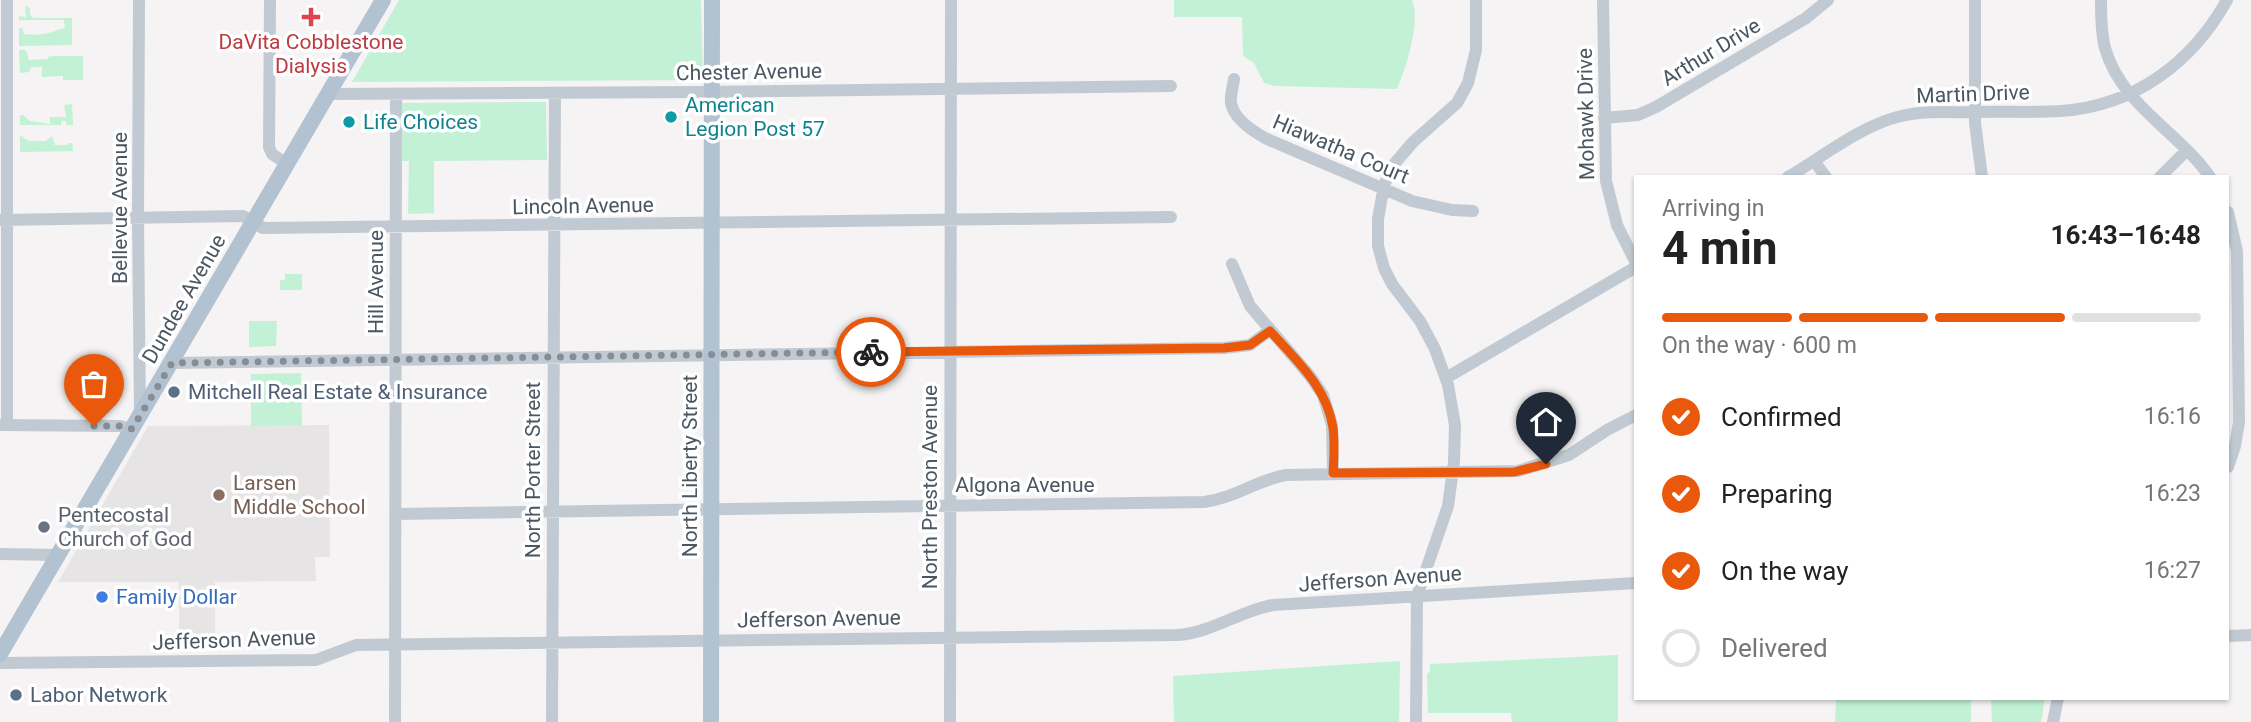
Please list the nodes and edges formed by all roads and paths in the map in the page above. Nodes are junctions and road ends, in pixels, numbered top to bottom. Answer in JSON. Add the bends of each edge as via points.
{"nodes":[{"id":1,"x":7,"y":0,"type":"edge"},
{"id":2,"x":139,"y":0,"type":"edge"},
{"id":3,"x":270,"y":0,"type":"edge"},
{"id":4,"x":383,"y":0,"type":"edge"},
{"id":5,"x":712,"y":0,"type":"edge"},
{"id":6,"x":951,"y":0,"type":"edge"},
{"id":7,"x":1476,"y":0,"type":"edge"},
{"id":8,"x":1604,"y":0,"type":"edge"},
{"id":9,"x":1828,"y":0,"type":"edge"},
{"id":10,"x":1975,"y":0,"type":"edge"},
{"id":11,"x":2101,"y":0,"type":"edge"},
{"id":12,"x":2227,"y":0,"type":"edge"},
{"id":13,"x":1234,"y":79,"type":"dead end"},
{"id":14,"x":1171,"y":86,"type":"dead end"},
{"id":15,"x":950,"y":88,"type":"junction"},
{"id":16,"x":711,"y":91,"type":"junction"},
{"id":17,"x":328,"y":93,"type":"junction"},
{"id":18,"x":555,"y":93,"type":"junction"},
{"id":19,"x":396,"y":94,"type":"junction"},
{"id":20,"x":2130,"y":94,"type":"junction"},
{"id":21,"x":1975,"y":112,"type":"junction"},
{"id":22,"x":1604,"y":118,"type":"junction"},
{"id":23,"x":2187,"y":150,"type":"junction"},
{"id":24,"x":1814,"y":162,"type":"junction"},
{"id":25,"x":287,"y":164,"type":"junction"},
{"id":26,"x":1791,"y":175,"type":"edge"},
{"id":27,"x":1824,"y":175,"type":"edge"},
{"id":28,"x":1982,"y":175,"type":"edge"},
{"id":29,"x":2162,"y":175,"type":"edge"},
{"id":30,"x":2208,"y":175,"type":"edge"},
{"id":31,"x":1383,"y":188,"type":"junction"},
{"id":32,"x":1473,"y":211,"type":"dead end"},
{"id":33,"x":2229,"y":216,"type":"edge"},
{"id":34,"x":138,"y":217,"type":"junction"},
{"id":35,"x":1171,"y":217,"type":"dead end"},
{"id":36,"x":4,"y":219,"type":"edge"},
{"id":37,"x":949,"y":219,"type":"junction"},
{"id":38,"x":252,"y":223,"type":"junction"},
{"id":39,"x":710,"y":223,"type":"junction"},
{"id":40,"x":395,"y":226,"type":"junction"},
{"id":41,"x":554,"y":226,"type":"junction"},
{"id":42,"x":1634,"y":261,"type":"edge"},
{"id":43,"x":1232,"y":264,"type":"dead end"},
{"id":44,"x":1634,"y":266,"type":"edge"},
{"id":45,"x":1270,"y":331,"type":"junction"},
{"id":46,"x":949,"y":351,"type":"junction"},
{"id":47,"x":712,"y":355,"type":"junction"},
{"id":48,"x":553,"y":356,"type":"junction"},
{"id":49,"x":395,"y":359,"type":"junction"},
{"id":50,"x":172,"y":363,"type":"junction"},
{"id":51,"x":1446,"y":378,"type":"junction"},
{"id":52,"x":1634,"y":416,"type":"edge"},
{"id":53,"x":136,"y":423,"type":"junction"},
{"id":54,"x":4,"y":425,"type":"edge"},
{"id":55,"x":2229,"y":464,"type":"edge"},
{"id":56,"x":1452,"y":472,"type":"junction"},
{"id":57,"x":1333,"y":473,"type":"junction"},
{"id":58,"x":949,"y":505,"type":"junction"},
{"id":59,"x":710,"y":509,"type":"junction"},
{"id":60,"x":552,"y":510,"type":"junction"},
{"id":61,"x":395,"y":514,"type":"junction"},
{"id":62,"x":0,"y":554,"type":"edge"},
{"id":63,"x":60,"y":555,"type":"junction"},
{"id":64,"x":1634,"y":583,"type":"edge"},
{"id":65,"x":1417,"y":596,"type":"junction"},
{"id":66,"x":2251,"y":635,"type":"edge"},
{"id":67,"x":950,"y":636,"type":"junction"},
{"id":68,"x":2229,"y":636,"type":"edge"},
{"id":69,"x":710,"y":640,"type":"junction"},
{"id":70,"x":552,"y":642,"type":"junction"},
{"id":71,"x":395,"y":645,"type":"junction"},
{"id":72,"x":0,"y":654,"type":"edge"},
{"id":73,"x":0,"y":663,"type":"edge"},
{"id":74,"x":2058,"y":700,"type":"edge"},
{"id":75,"x":394,"y":722,"type":"edge"},
{"id":76,"x":552,"y":722,"type":"edge"},
{"id":77,"x":711,"y":722,"type":"edge"},
{"id":78,"x":950,"y":722,"type":"edge"},
{"id":79,"x":1416,"y":722,"type":"edge"},
{"id":80,"x":2053,"y":722,"type":"edge"}],
"edges":[{"from":1,"to":36,"type":"street"},
{"from":2,"to":34,"type":"street","name":"Bellevue Avenue"},
{"from":3,"to":25,"type":"street","via":[[269,147]]},
{"from":4,"to":17,"type":"main road","name":"Dundee Avenue"},
{"from":5,"to":16,"type":"main road","name":"North Liberty Street"},
{"from":6,"to":15,"type":"street","name":"North Preston Avenue"},
{"from":7,"to":31,"type":"street","via":[[1476,55],[1464,90],[1447,113],[1404,152]]},
{"from":8,"to":22,"type":"street","name":"Mohawk Drive"},
{"from":9,"to":22,"type":"street","name":"Arthur Drive","via":[[1818,11],[1656,107],[1638,115]]},
{"from":10,"to":21,"type":"street"},
{"from":11,"to":20,"type":"street","via":[[2107,55]]},
{"from":12,"to":20,"type":"street","name":"Martin Drive","via":[[2197,46],[2174,67]]},
{"from":13,"to":31,"type":"street","name":"Hiawatha Court","via":[[1232,105],[1254,131]]},
{"from":14,"to":15,"type":"street","name":"Chester Avenue"},
{"from":15,"to":16,"type":"street","name":"Chester Avenue"},
{"from":15,"to":37,"type":"street","name":"North Preston Avenue"},
{"from":16,"to":18,"type":"street","name":"Chester Avenue"},
{"from":16,"to":39,"type":"main road","name":"North Liberty Street"},
{"from":17,"to":19,"type":"street","name":"Chester Avenue"},
{"from":17,"to":25,"type":"main road","name":"Dundee Avenue"},
{"from":18,"to":19,"type":"street","name":"Chester Avenue"},
{"from":18,"to":41,"type":"street","name":"North Porter Street"},
{"from":19,"to":40,"type":"street","name":"Hill Avenue"},
{"from":20,"to":21,"type":"street","name":"Martin Drive","via":[[2063,111]]},
{"from":20,"to":23,"type":"street"},
{"from":21,"to":24,"type":"street","name":"Martin Drive","via":[[1926,112],[1886,121]]},
{"from":21,"to":28,"type":"street"},
{"from":22,"to":42,"type":"street","name":"Mohawk Drive","via":[[1611,205]]},
{"from":23,"to":29,"type":"street"},
{"from":23,"to":30,"type":"street"},
{"from":24,"to":26,"type":"street","name":"Martin Drive"},
{"from":24,"to":27,"type":"street"},
{"from":25,"to":38,"type":"main road","name":"Dundee Avenue"},
{"from":31,"to":32,"type":"street","name":"Hiawatha Court","via":[[1430,206]]},
{"from":31,"to":51,"type":"street","via":[[1377,228],[1382,261],[1392,284],[1428,335]]},
{"from":33,"to":55,"type":"street","via":[[2237,251],[2239,422]]},
{"from":34,"to":36,"type":"street","name":"Lincoln Avenue"},
{"from":34,"to":38,"type":"street","name":"Lincoln Avenue","via":[[243,216]]},
{"from":34,"to":53,"type":"street","name":"Bellevue Avenue"},
{"from":35,"to":37,"type":"street","name":"Lincoln Avenue"},
{"from":36,"to":54,"type":"street"},
{"from":37,"to":39,"type":"street","name":"Lincoln Avenue"},
{"from":37,"to":46,"type":"street","name":"North Preston Avenue"},
{"from":38,"to":40,"type":"street","name":"Lincoln Avenue","via":[[263,228]]},
{"from":38,"to":50,"type":"main road","name":"Dundee Avenue"},
{"from":39,"to":41,"type":"street","name":"Lincoln Avenue"},
{"from":39,"to":47,"type":"main road","name":"North Liberty Street"},
{"from":40,"to":41,"type":"street","name":"Lincoln Avenue"},
{"from":40,"to":49,"type":"street","name":"Hill Avenue"},
{"from":41,"to":48,"type":"street","name":"North Porter Street"},
{"from":43,"to":45,"type":"street","via":[[1248,302]]},
{"from":44,"to":51,"type":"street"},
{"from":45,"to":46,"type":"street","via":[[1250,345],[1227,348]]},
{"from":45,"to":57,"type":"street","via":[[1323,395],[1332,425]]},
{"from":46,"to":47,"type":"street"},
{"from":46,"to":58,"type":"street","name":"North Preston Avenue"},
{"from":47,"to":48,"type":"street"},
{"from":47,"to":59,"type":"main road","name":"North Liberty Street"},
{"from":48,"to":49,"type":"street"},
{"from":48,"to":60,"type":"street","name":"North Porter Street"},
{"from":49,"to":50,"type":"street"},
{"from":49,"to":61,"type":"street","name":"Hill Avenue"},
{"from":50,"to":53,"type":"main road","name":"Dundee Avenue"},
{"from":51,"to":56,"type":"street","via":[[1455,425]]},
{"from":52,"to":56,"type":"street","name":"Algona Avenue","via":[[1569,455],[1539,466],[1514,472]]},
{"from":53,"to":54,"type":"street"},
{"from":53,"to":63,"type":"main road","name":"Dundee Avenue"},
{"from":56,"to":57,"type":"street","name":"Algona Avenue"},
{"from":56,"to":65,"type":"street","via":[[1446,513]]},
{"from":57,"to":58,"type":"street","name":"Algona Avenue","via":[[1279,476],[1230,497],[1204,502]]},
{"from":58,"to":59,"type":"street","name":"Algona Avenue"},
{"from":58,"to":67,"type":"street","name":"North Preston Avenue"},
{"from":59,"to":60,"type":"street","name":"Algona Avenue"},
{"from":59,"to":69,"type":"main road","name":"North Liberty Street"},
{"from":60,"to":61,"type":"street","name":"Algona Avenue"},
{"from":60,"to":70,"type":"street","name":"North Porter Street"},
{"from":61,"to":71,"type":"street","name":"Hill Avenue"},
{"from":62,"to":63,"type":"street"},
{"from":63,"to":72,"type":"main road","name":"Dundee Avenue"},
{"from":64,"to":65,"type":"street","name":"Jefferson Avenue"},
{"from":65,"to":67,"type":"street","name":"Jefferson Avenue","via":[[1265,607],[1188,634]]},
{"from":65,"to":79,"type":"street"},
{"from":66,"to":68,"type":"street"},
{"from":67,"to":69,"type":"street","name":"Jefferson Avenue"},
{"from":67,"to":78,"type":"street","name":"North Preston Avenue"},
{"from":69,"to":70,"type":"street","name":"Jefferson Avenue"},
{"from":69,"to":77,"type":"main road","name":"North Liberty Street"},
{"from":70,"to":71,"type":"street","name":"Jefferson Avenue"},
{"from":70,"to":76,"type":"street","name":"North Porter Street"},
{"from":71,"to":73,"type":"street","name":"Jefferson Avenue","via":[[352,645],[316,660]]},
{"from":71,"to":75,"type":"street","name":"Hill Avenue"},
{"from":74,"to":80,"type":"street"}]}
